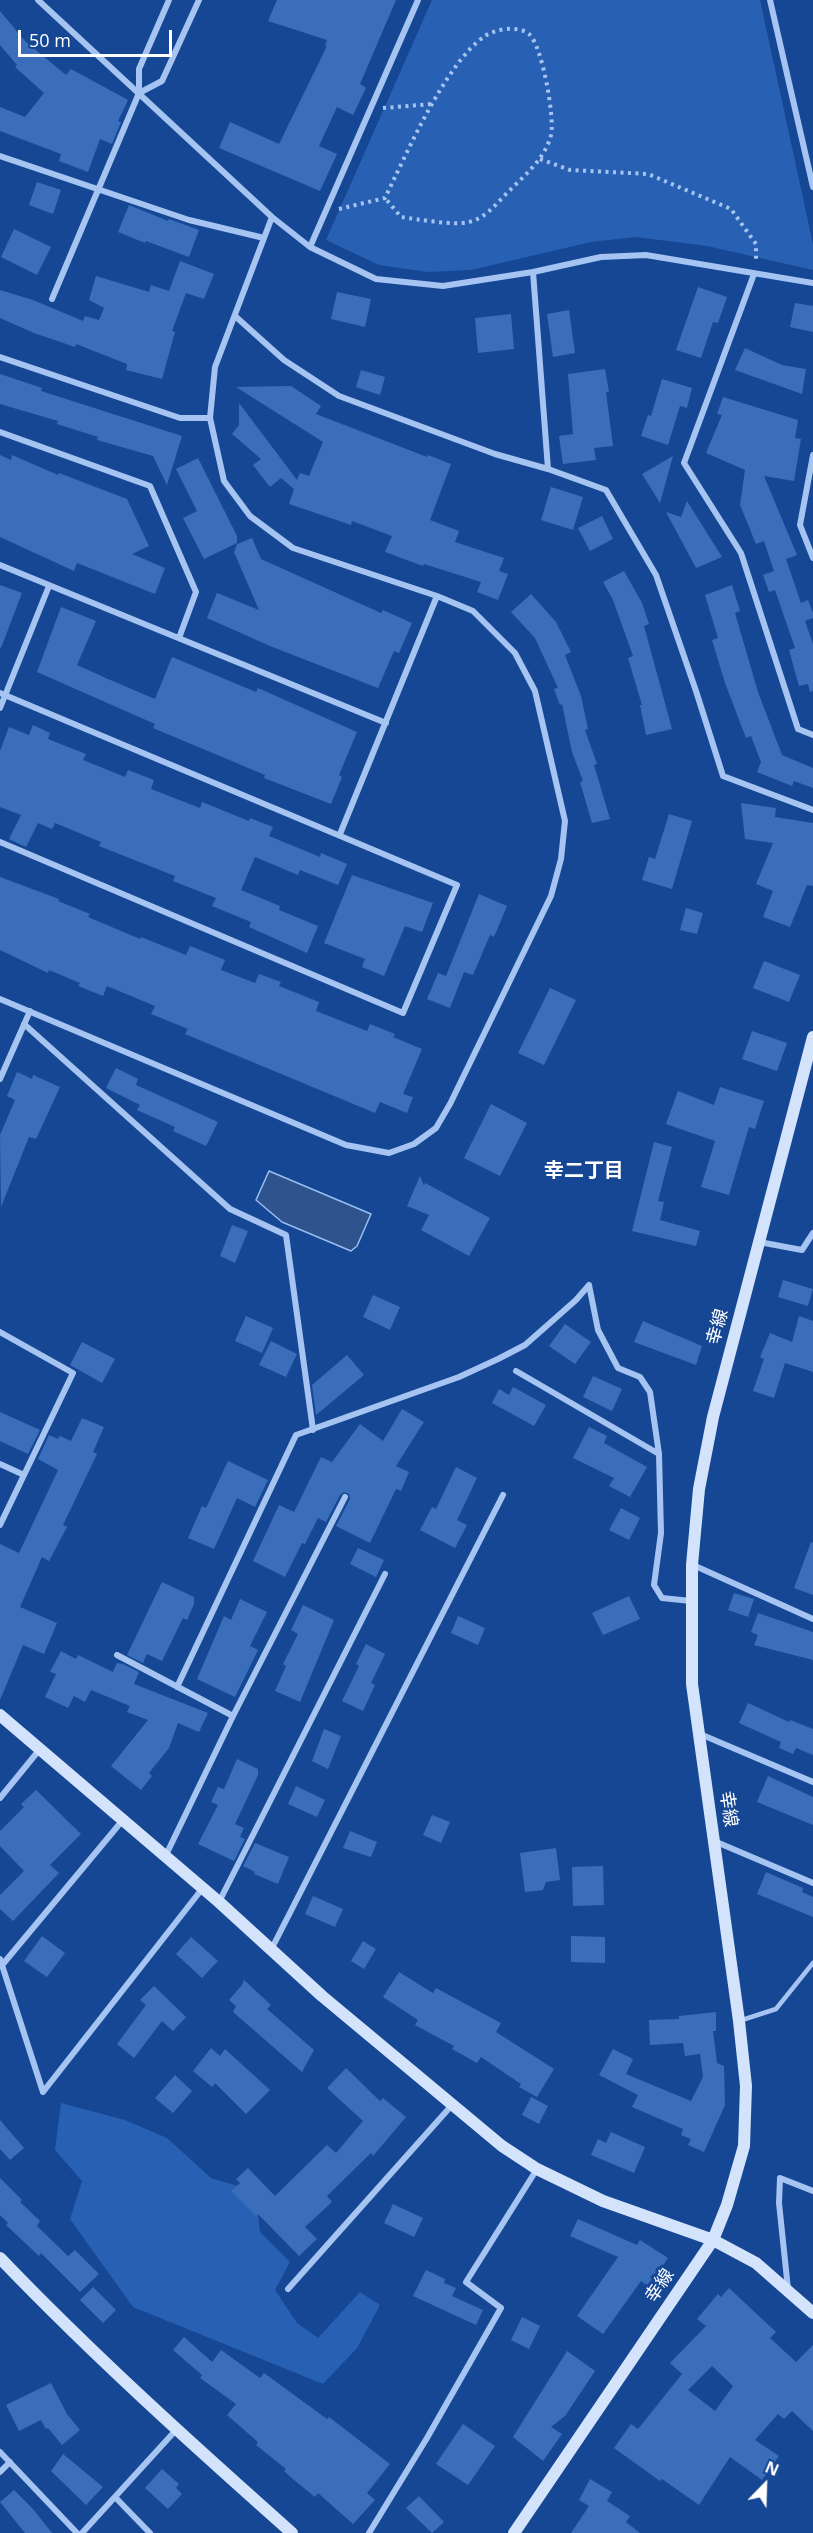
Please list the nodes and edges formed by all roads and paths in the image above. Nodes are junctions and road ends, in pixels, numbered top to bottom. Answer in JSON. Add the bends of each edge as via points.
{"nodes":[{"id":1,"x":38,"y":0,"type":"edge"},
{"id":2,"x":169,"y":0,"type":"edge"},
{"id":3,"x":200,"y":0,"type":"edge"},
{"id":4,"x":418,"y":0,"type":"edge"},
{"id":5,"x":770,"y":0,"type":"edge"},
{"id":6,"x":139,"y":93,"type":"junction"},
{"id":7,"x":432,"y":104,"type":"junction"},
{"id":8,"x":370,"y":109,"type":"junction"},
{"id":9,"x":0,"y":156,"type":"edge"},
{"id":10,"x":540,"y":159,"type":"junction"},
{"id":11,"x":813,"y":187,"type":"edge"},
{"id":12,"x":100,"y":190,"type":"junction"},
{"id":13,"x":384,"y":198,"type":"junction"},
{"id":14,"x":325,"y":214,"type":"junction"},
{"id":15,"x":272,"y":217,"type":"junction"},
{"id":16,"x":264,"y":238,"type":"junction"},
{"id":17,"x":310,"y":247,"type":"junction"},
{"id":18,"x":533,"y":272,"type":"junction"},
{"id":19,"x":754,"y":274,"type":"junction"},
{"id":20,"x":813,"y":284,"type":"edge"},
{"id":21,"x":52,"y":299,"type":"dead end"},
{"id":22,"x":235,"y":316,"type":"junction"},
{"id":23,"x":0,"y":357,"type":"edge"},
{"id":24,"x":210,"y":418,"type":"junction"},
{"id":25,"x":0,"y":432,"type":"edge"},
{"id":26,"x":813,"y":455,"type":"edge"},
{"id":27,"x":548,"y":469,"type":"junction"},
{"id":28,"x":813,"y":558,"type":"edge"},
{"id":29,"x":0,"y":565,"type":"edge"},
{"id":30,"x":49,"y":586,"type":"junction"},
{"id":31,"x":437,"y":596,"type":"junction"},
{"id":32,"x":179,"y":638,"type":"junction"},
{"id":33,"x":3,"y":694,"type":"edge"},
{"id":34,"x":0,"y":708,"type":"edge"},
{"id":35,"x":386,"y":723,"type":"junction"},
{"id":36,"x":813,"y":735,"type":"edge"},
{"id":37,"x":813,"y":810,"type":"edge"},
{"id":38,"x":340,"y":834,"type":"junction"},
{"id":39,"x":0,"y":842,"type":"edge"},
{"id":40,"x":0,"y":999,"type":"edge"},
{"id":41,"x":30,"y":1011,"type":"junction"},
{"id":42,"x":24,"y":1024,"type":"junction"},
{"id":43,"x":813,"y":1037,"type":"edge"},
{"id":44,"x":0,"y":1079,"type":"edge"},
{"id":45,"x":813,"y":1233,"type":"edge"},
{"id":46,"x":759,"y":1242,"type":"junction"},
{"id":47,"x":0,"y":1332,"type":"edge"},
{"id":48,"x":516,"y":1371,"type":"dead end"},
{"id":49,"x":314,"y":1430,"type":"junction"},
{"id":50,"x":659,"y":1454,"type":"junction"},
{"id":51,"x":0,"y":1464,"type":"edge"},
{"id":52,"x":24,"y":1475,"type":"junction"},
{"id":53,"x":503,"y":1495,"type":"dead end"},
{"id":54,"x":345,"y":1497,"type":"dead end"},
{"id":55,"x":0,"y":1525,"type":"edge"},
{"id":56,"x":692,"y":1565,"type":"junction"},
{"id":57,"x":385,"y":1574,"type":"dead end"},
{"id":58,"x":691,"y":1601,"type":"junction"},
{"id":59,"x":813,"y":1619,"type":"edge"},
{"id":60,"x":117,"y":1655,"type":"dead end"},
{"id":61,"x":177,"y":1687,"type":"junction"},
{"id":62,"x":0,"y":1715,"type":"edge"},
{"id":63,"x":233,"y":1716,"type":"junction"},
{"id":64,"x":698,"y":1734,"type":"junction"},
{"id":65,"x":40,"y":1749,"type":"junction"},
{"id":66,"x":813,"y":1782,"type":"edge"},
{"id":67,"x":0,"y":1798,"type":"edge"},
{"id":68,"x":122,"y":1821,"type":"junction"},
{"id":69,"x":714,"y":1841,"type":"junction"},
{"id":70,"x":165,"y":1857,"type":"junction"},
{"id":71,"x":813,"y":1883,"type":"edge"},
{"id":72,"x":202,"y":1889,"type":"junction"},
{"id":73,"x":219,"y":1902,"type":"junction"},
{"id":74,"x":272,"y":1948,"type":"junction"},
{"id":75,"x":1,"y":1962,"type":"edge"},
{"id":76,"x":813,"y":1963,"type":"edge"},
{"id":77,"x":739,"y":2021,"type":"junction"},
{"id":78,"x":452,"y":2105,"type":"junction"},
{"id":79,"x":537,"y":2169,"type":"junction"},
{"id":80,"x":813,"y":2191,"type":"edge"},
{"id":81,"x":713,"y":2240,"type":"junction"},
{"id":82,"x":0,"y":2259,"type":"edge"},
{"id":83,"x":288,"y":2289,"type":"dead end"},
{"id":84,"x":789,"y":2293,"type":"junction"},
{"id":85,"x":813,"y":2313,"type":"edge"},
{"id":86,"x":176,"y":2430,"type":"junction"},
{"id":87,"x":0,"y":2452,"type":"edge"},
{"id":88,"x":10,"y":2462,"type":"junction"},
{"id":89,"x":0,"y":2472,"type":"edge"},
{"id":90,"x":115,"y":2497,"type":"junction"},
{"id":91,"x":77,"y":2533,"type":"edge"},
{"id":92,"x":82,"y":2533,"type":"edge"},
{"id":93,"x":150,"y":2533,"type":"edge"},
{"id":94,"x":292,"y":2533,"type":"edge"},
{"id":95,"x":369,"y":2533,"type":"edge"},
{"id":96,"x":514,"y":2533,"type":"edge"}],
"edges":[{"from":1,"to":6,"type":"street"},
{"from":2,"to":6,"type":"street","via":[[139,69]]},
{"from":3,"to":6,"type":"street","via":[[162,81]]},
{"from":4,"to":8,"type":"street"},
{"from":5,"to":11,"type":"street"},
{"from":6,"to":12,"type":"street"},
{"from":6,"to":15,"type":"street"},
{"from":7,"to":8,"type":"path"},
{"from":7,"to":10,"type":"path","via":[[465,56],[486,35],[512,28],[529,34],[538,48],[552,108],[551,134]]},
{"from":7,"to":13,"type":"path"},
{"from":8,"to":14,"type":"street"},
{"from":9,"to":12,"type":"street"},
{"from":10,"to":13,"type":"path","via":[[484,216],[467,223],[400,217]]},
{"from":10,"to":19,"type":"path","via":[[570,170],[648,174],[731,209],[756,244]]},
{"from":12,"to":16,"type":"street","via":[[189,220]]},
{"from":12,"to":21,"type":"street"},
{"from":13,"to":14,"type":"path"},
{"from":14,"to":17,"type":"street"},
{"from":15,"to":16,"type":"street"},
{"from":15,"to":17,"type":"street"},
{"from":16,"to":22,"type":"street"},
{"from":17,"to":18,"type":"street","via":[[376,279],[443,286]]},
{"from":18,"to":19,"type":"street","via":[[601,256],[646,255]]},
{"from":18,"to":27,"type":"street"},
{"from":19,"to":20,"type":"street"},
{"from":19,"to":36,"type":"street","via":[[684,463],[741,553],[798,729]]},
{"from":22,"to":24,"type":"street","via":[[215,367]]},
{"from":22,"to":27,"type":"street","via":[[285,360],[339,396],[495,454]]},
{"from":23,"to":24,"type":"street","via":[[180,418]]},
{"from":24,"to":31,"type":"street","via":[[224,481],[250,516],[293,548]]},
{"from":25,"to":32,"type":"street","via":[[150,486],[196,592]]},
{"from":26,"to":28,"type":"street","via":[[800,525]]},
{"from":27,"to":37,"type":"street","via":[[606,490],[656,575],[723,776]]},
{"from":29,"to":30,"type":"street"},
{"from":30,"to":32,"type":"street"},
{"from":30,"to":33,"type":"street"},
{"from":31,"to":35,"type":"street"},
{"from":31,"to":41,"type":"street","via":[[473,611],[515,652],[535,692],[565,821],[561,859],[551,896],[436,1128],[414,1144],[389,1153],[346,1144]]},
{"from":32,"to":35,"type":"street"},
{"from":33,"to":34,"type":"street"},
{"from":33,"to":38,"type":"street"},
{"from":35,"to":38,"type":"street"},
{"from":38,"to":39,"type":"street","via":[[457,885],[403,1013]]},
{"from":40,"to":41,"type":"street"},
{"from":41,"to":42,"type":"street"},
{"from":42,"to":44,"type":"street"},
{"from":42,"to":49,"type":"street","via":[[230,1209],[286,1235]]},
{"from":43,"to":46,"type":"street","name":"幸線"},
{"from":45,"to":46,"type":"street","via":[[802,1250]]},
{"from":46,"to":56,"type":"street","name":"幸線","via":[[713,1417],[699,1489]]},
{"from":47,"to":52,"type":"street","via":[[73,1373]]},
{"from":48,"to":50,"type":"street"},
{"from":49,"to":50,"type":"street","via":[[459,1377],[525,1345],[589,1285],[598,1330],[618,1368],[639,1377],[650,1392]]},
{"from":49,"to":61,"type":"street","via":[[296,1435]]},
{"from":50,"to":58,"type":"street","via":[[661,1533],[654,1585],[662,1598]]},
{"from":51,"to":52,"type":"street"},
{"from":52,"to":55,"type":"street"},
{"from":53,"to":74,"type":"street"},
{"from":54,"to":63,"type":"street"},
{"from":56,"to":58,"type":"street","name":"幸線"},
{"from":56,"to":59,"type":"street"},
{"from":57,"to":73,"type":"street"},
{"from":58,"to":64,"type":"street","name":"幸線","via":[[692,1684]]},
{"from":60,"to":61,"type":"street"},
{"from":61,"to":63,"type":"street"},
{"from":62,"to":65,"type":"street"},
{"from":63,"to":70,"type":"street"},
{"from":64,"to":66,"type":"street"},
{"from":64,"to":69,"type":"street","name":"幸線"},
{"from":65,"to":67,"type":"street"},
{"from":65,"to":68,"type":"street"},
{"from":68,"to":70,"type":"street"},
{"from":68,"to":75,"type":"street"},
{"from":69,"to":71,"type":"street"},
{"from":69,"to":77,"type":"street","name":"幸線"},
{"from":70,"to":72,"type":"street"},
{"from":72,"to":73,"type":"street"},
{"from":72,"to":75,"type":"street","via":[[43,2092]]},
{"from":73,"to":74,"type":"street"},
{"from":74,"to":78,"type":"street","via":[[322,1996]]},
{"from":76,"to":77,"type":"lane","via":[[776,2009]]},
{"from":77,"to":81,"type":"street","name":"幸線","via":[[746,2086],[744,2146]]},
{"from":78,"to":79,"type":"street"},
{"from":78,"to":83,"type":"street"},
{"from":79,"to":81,"type":"street","via":[[603,2201]]},
{"from":79,"to":95,"type":"street","via":[[466,2282],[501,2308]]},
{"from":80,"to":84,"type":"street","via":[[780,2178],[779,2204]]},
{"from":81,"to":84,"type":"street","via":[[756,2263]]},
{"from":81,"to":96,"type":"street","name":"幸線"},
{"from":82,"to":86,"type":"street"},
{"from":84,"to":85,"type":"street"},
{"from":86,"to":90,"type":"street"},
{"from":86,"to":94,"type":"street"},
{"from":87,"to":88,"type":"street"},
{"from":88,"to":89,"type":"street"},
{"from":88,"to":91,"type":"street"},
{"from":90,"to":92,"type":"street"},
{"from":90,"to":93,"type":"street"}]}
